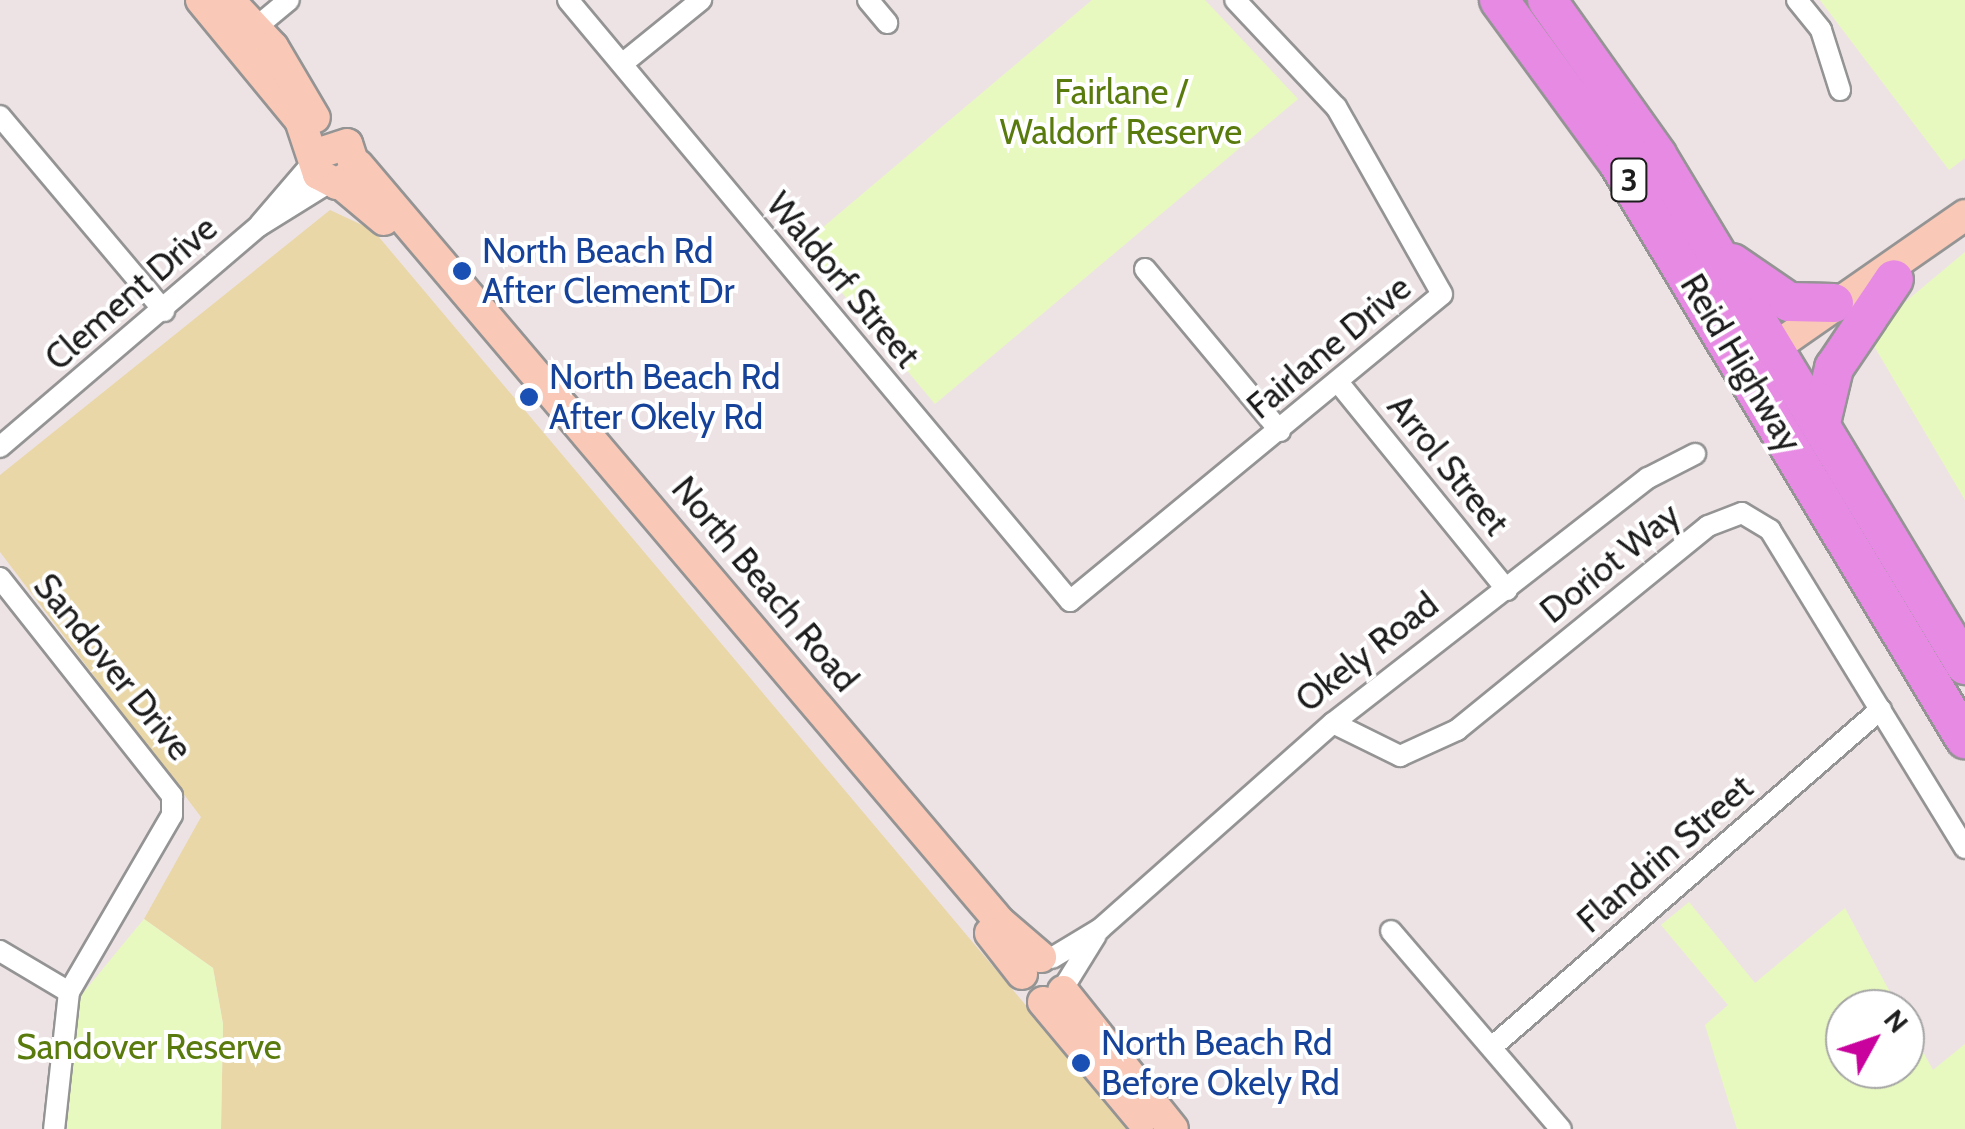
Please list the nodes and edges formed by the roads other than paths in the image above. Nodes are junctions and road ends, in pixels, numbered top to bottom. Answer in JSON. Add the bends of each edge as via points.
{"nodes":[{"id":1,"x":201,"y":0,"type":"edge"},
{"id":2,"x":229,"y":0,"type":"edge"},
{"id":3,"x":289,"y":0,"type":"edge"},
{"id":4,"x":568,"y":0,"type":"edge"},
{"id":5,"x":701,"y":0,"type":"edge"},
{"id":6,"x":868,"y":0,"type":"edge"},
{"id":7,"x":1235,"y":0,"type":"edge"},
{"id":8,"x":1498,"y":0,"type":"edge"},
{"id":9,"x":1547,"y":0,"type":"edge"},
{"id":10,"x":1797,"y":0,"type":"edge"},
{"id":11,"x":887,"y":23,"type":"dead end"},
{"id":12,"x":247,"y":36,"type":"junction"},
{"id":13,"x":622,"y":64,"type":"junction"},
{"id":14,"x":1840,"y":90,"type":"dead end"},
{"id":15,"x":3,"y":125,"type":"edge"},
{"id":16,"x":333,"y":165,"type":"junction"},
{"id":17,"x":1965,"y":215,"type":"edge"},
{"id":18,"x":1718,"y":253,"type":"junction"},
{"id":19,"x":1905,"y":266,"type":"junction"},
{"id":20,"x":1145,"y":270,"type":"dead end"},
{"id":21,"x":1834,"y":303,"type":"junction"},
{"id":22,"x":164,"y":310,"type":"junction"},
{"id":23,"x":1781,"y":355,"type":"junction"},
{"id":24,"x":1751,"y":378,"type":"junction"},
{"id":25,"x":1338,"y":382,"type":"junction"},
{"id":26,"x":1821,"y":422,"type":"junction"},
{"id":27,"x":1280,"y":431,"type":"junction"},
{"id":28,"x":0,"y":447,"type":"edge"},
{"id":29,"x":1695,"y":454,"type":"dead end"},
{"id":30,"x":0,"y":578,"type":"edge"},
{"id":31,"x":1507,"y":590,"type":"junction"},
{"id":32,"x":1070,"y":601,"type":"joint"},
{"id":33,"x":1965,"y":665,"type":"edge"},
{"id":34,"x":1881,"y":710,"type":"junction"},
{"id":35,"x":1333,"y":723,"type":"junction"},
{"id":36,"x":1965,"y":739,"type":"edge"},
{"id":37,"x":1965,"y":848,"type":"edge"},
{"id":38,"x":1391,"y":930,"type":"dead end"},
{"id":39,"x":0,"y":951,"type":"edge"},
{"id":40,"x":1048,"y":977,"type":"junction"},
{"id":41,"x":69,"y":992,"type":"junction"},
{"id":42,"x":1492,"y":1047,"type":"junction"},
{"id":43,"x":54,"y":1129,"type":"edge"},
{"id":44,"x":1150,"y":1129,"type":"edge"},
{"id":45,"x":1172,"y":1129,"type":"edge"},
{"id":46,"x":1562,"y":1129,"type":"edge"}],
"edges":[{"from":1,"to":12,"type":"main road","name":"North Beach Road"},
{"from":2,"to":12,"type":"main road","name":"North Beach Road"},
{"from":3,"to":12,"type":"street"},
{"from":4,"to":13,"type":"street","name":"Waldorf Street"},
{"from":5,"to":13,"type":"street"},
{"from":6,"to":11,"type":"street"},
{"from":7,"to":25,"type":"street","name":"Fairlane Drive","via":[[1336,107],[1442,294]]},
{"from":8,"to":24,"type":"highway","name":"Reid Highway","number":"3","via":[[1592,124]]},
{"from":9,"to":18,"type":"highway","name":"Reid Highway","number":"3"},
{"from":10,"to":14,"type":"street","via":[[1820,30]]},
{"from":12,"to":16,"type":"main road","name":"North Beach Road"},
{"from":13,"to":32,"type":"street","name":"Waldorf Street"},
{"from":15,"to":22,"type":"street"},
{"from":16,"to":22,"type":"street","name":"Clement Drive"},
{"from":16,"to":40,"type":"main road","name":"North Beach Road"},
{"from":17,"to":19,"type":"main road"},
{"from":18,"to":21,"type":"highway","via":[[1789,302]]},
{"from":18,"to":23,"type":"highway","name":"Reid Highway","number":"3"},
{"from":19,"to":21,"type":"main road"},
{"from":19,"to":23,"type":"main road"},
{"from":19,"to":26,"type":"highway","via":[[1834,368]]},
{"from":20,"to":27,"type":"street"},
{"from":21,"to":23,"type":"main road"},
{"from":22,"to":28,"type":"street","name":"Clement Drive"},
{"from":23,"to":24,"type":"main road"},
{"from":23,"to":26,"type":"highway","name":"Reid Highway","number":"3"},
{"from":24,"to":36,"type":"highway","name":"Reid Highway","number":"3"},
{"from":25,"to":27,"type":"street","name":"Fairlane Drive"},
{"from":25,"to":31,"type":"street","name":"Arrol Street"},
{"from":26,"to":33,"type":"highway","name":"Reid Highway","number":"3"},
{"from":27,"to":32,"type":"street","name":"Fairlane Drive"},
{"from":29,"to":31,"type":"street","name":"Okely Road","via":[[1648,478]]},
{"from":30,"to":41,"type":"street","name":"Sandover Drive","via":[[172,796],[172,814]]},
{"from":31,"to":35,"type":"street","name":"Okely Road"},
{"from":34,"to":35,"type":"street","name":"Doriot Way","via":[[1770,530],[1742,514],[1708,526],[1458,730],[1400,756]]},
{"from":34,"to":37,"type":"street","name":"Doriot Way"},
{"from":34,"to":42,"type":"street","name":"Flandrin Street"},
{"from":35,"to":40,"type":"street","name":"Okely Road"},
{"from":38,"to":42,"type":"street"},
{"from":39,"to":41,"type":"street"},
{"from":40,"to":44,"type":"main road","name":"North Beach Road"},
{"from":40,"to":45,"type":"main road","name":"North Beach Road"},
{"from":41,"to":43,"type":"street","name":"Sandover Drive"},
{"from":42,"to":46,"type":"street"}]}
